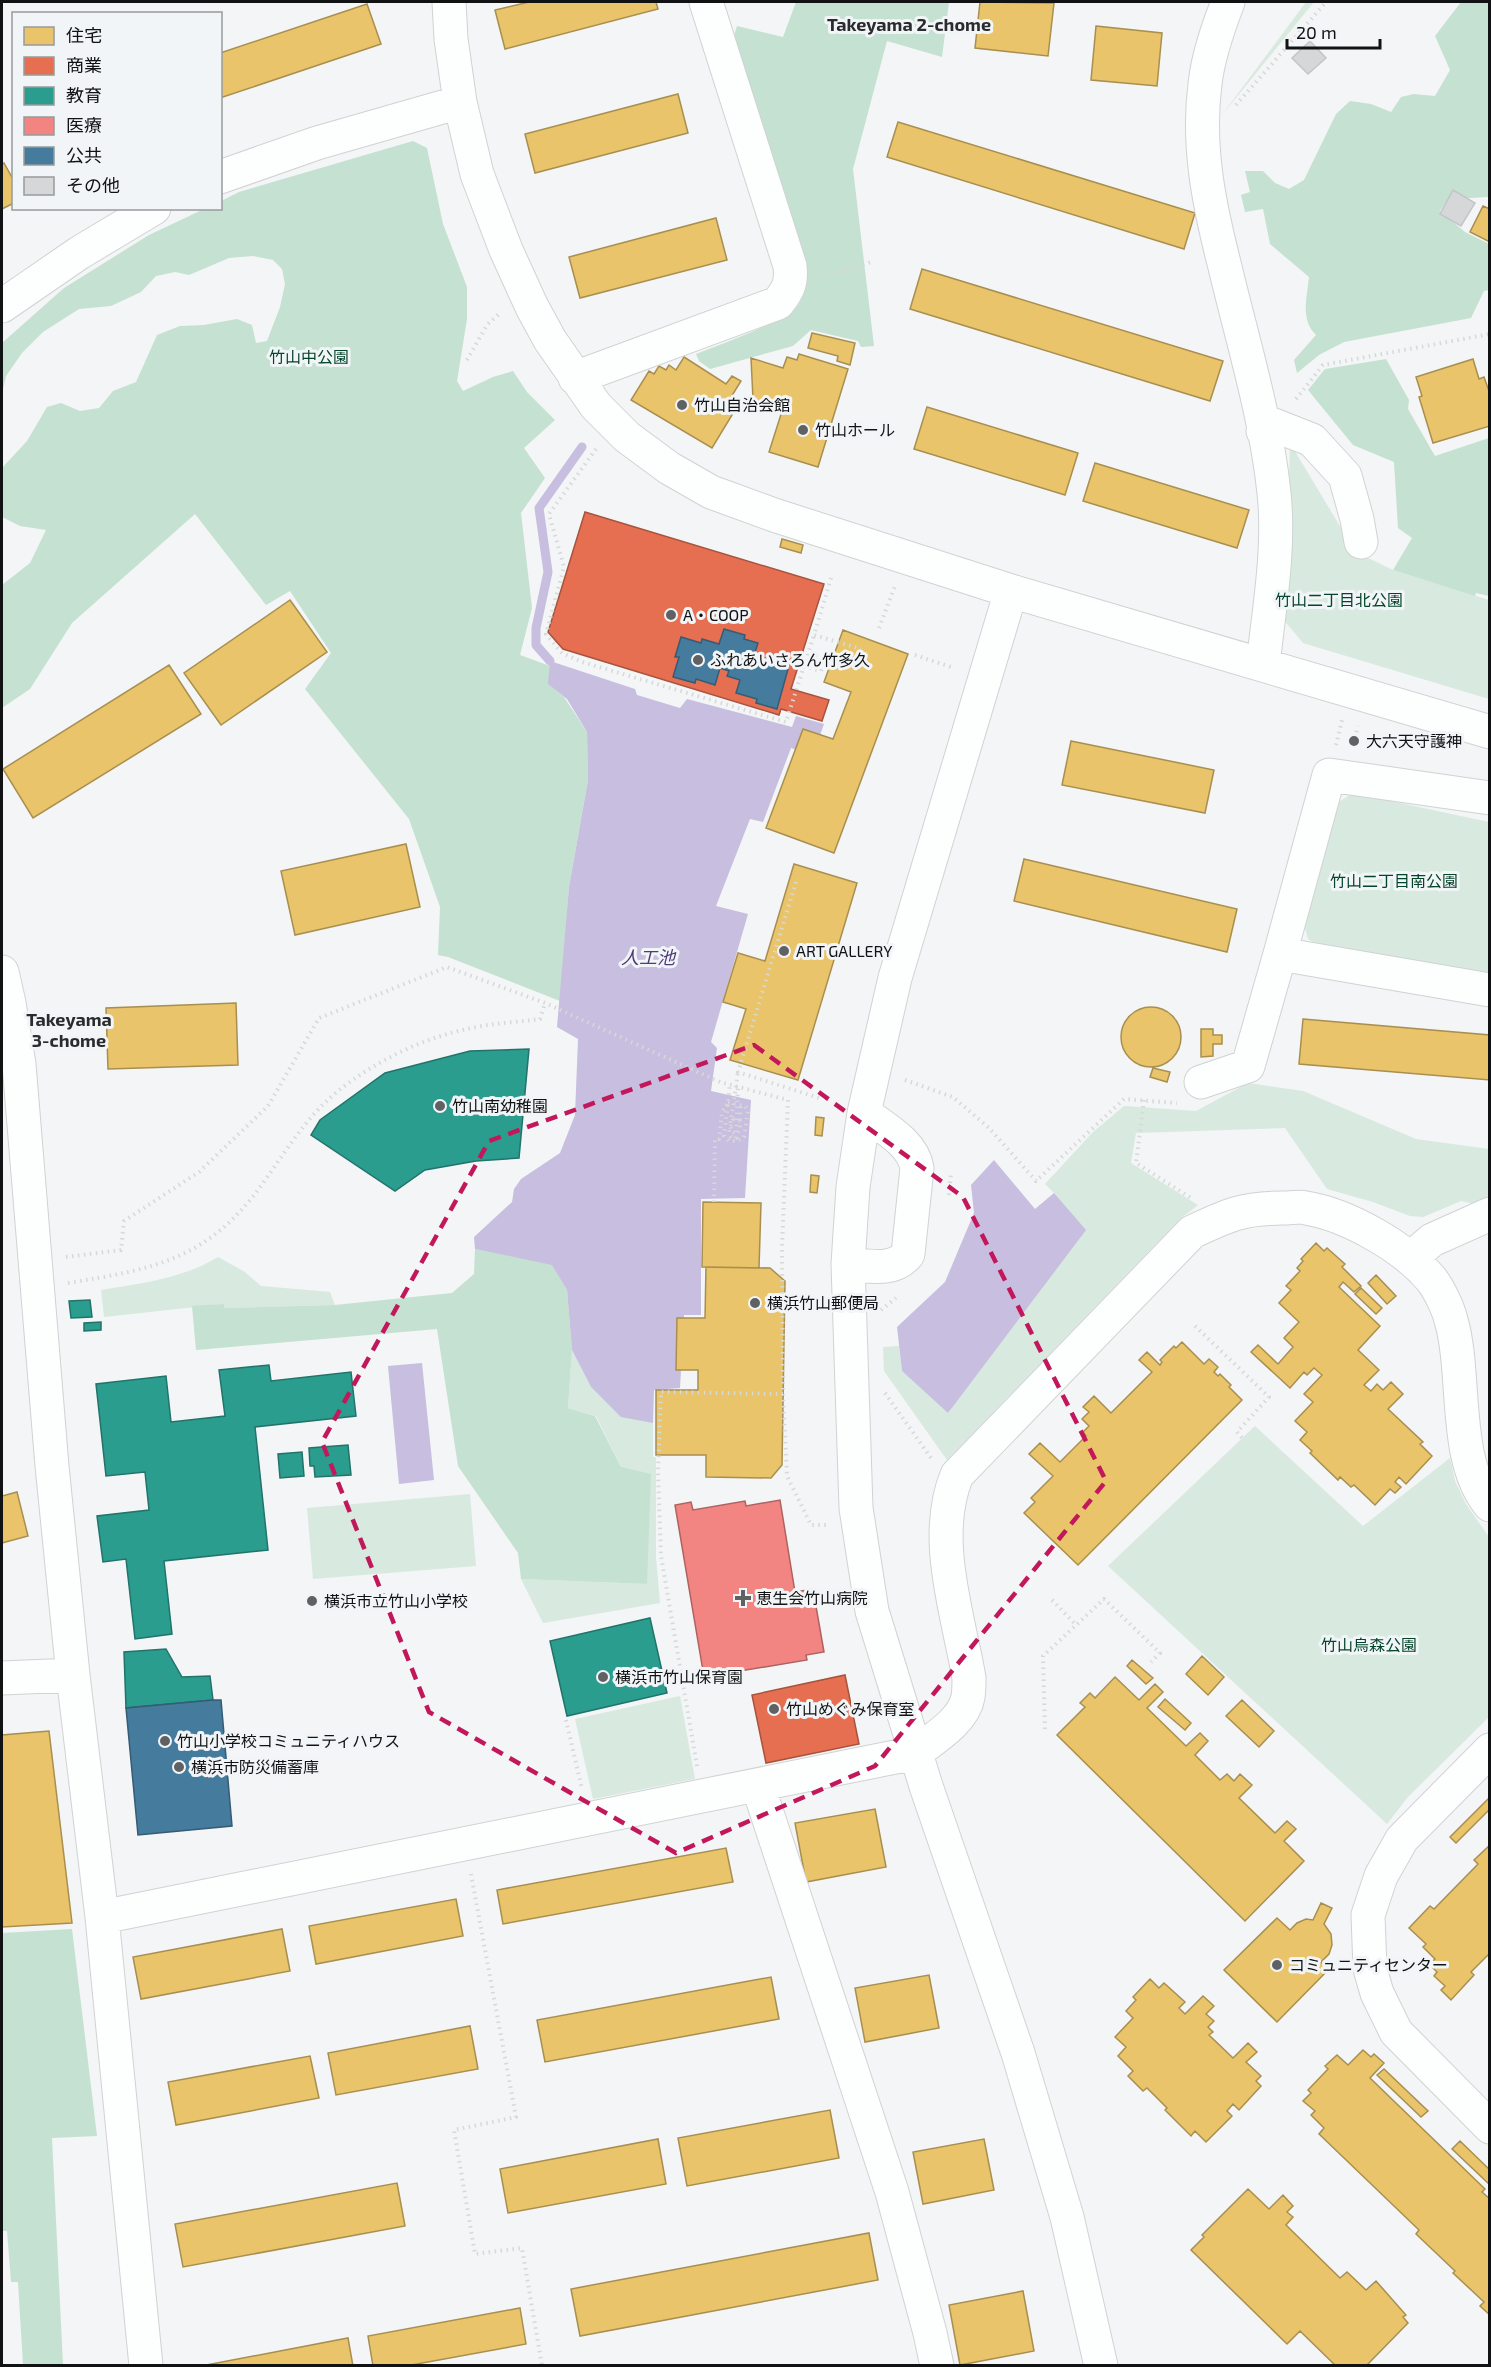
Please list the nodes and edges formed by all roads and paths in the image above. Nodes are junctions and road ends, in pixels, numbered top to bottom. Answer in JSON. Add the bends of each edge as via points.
{"nodes":[{"id":1,"x":449,"y":2,"type":"edge"},
{"id":2,"x":706,"y":2,"type":"edge"},
{"id":3,"x":1228,"y":2,"type":"edge"},
{"id":4,"x":1326,"y":2,"type":"edge"},
{"id":5,"x":460,"y":102,"type":"junction"},
{"id":6,"x":1202,"y":143,"type":"junction"},
{"id":7,"x":222,"y":176,"type":"edge"},
{"id":8,"x":151,"y":210,"type":"edge"},
{"id":9,"x":871,"y":262,"type":"dead end"},
{"id":10,"x":789,"y":289,"type":"junction"},
{"id":11,"x":2,"y":306,"type":"edge"},
{"id":12,"x":501,"y":314,"type":"dead end"},
{"id":13,"x":1490,"y":334,"type":"edge"},
{"id":14,"x":466,"y":360,"type":"dead end"},
{"id":15,"x":575,"y":378,"type":"junction"},
{"id":16,"x":1305,"y":389,"type":"dead end"},
{"id":17,"x":1263,"y":431,"type":"junction"},
{"id":18,"x":601,"y":444,"type":"dead end"},
{"id":19,"x":1361,"y":542,"type":"dead end"},
{"id":20,"x":831,"y":578,"type":"dead end"},
{"id":21,"x":896,"y":586,"type":"dead end"},
{"id":22,"x":1011,"y":591,"type":"junction"},
{"id":23,"x":879,"y":628,"type":"dead end"},
{"id":24,"x":814,"y":635,"type":"junction"},
{"id":25,"x":861,"y":649,"type":"dead end"},
{"id":26,"x":915,"y":655,"type":"dead end"},
{"id":27,"x":798,"y":665,"type":"dead end"},
{"id":28,"x":1263,"y":665,"type":"junction"},
{"id":29,"x":961,"y":670,"type":"dead end"},
{"id":30,"x":802,"y":672,"type":"junction"},
{"id":31,"x":1490,"y":732,"type":"edge"},
{"id":32,"x":1490,"y":798,"type":"edge"},
{"id":33,"x":796,"y":882,"type":"dead end"},
{"id":34,"x":1280,"y":954,"type":"junction"},
{"id":35,"x":2,"y":972,"type":"edge"},
{"id":36,"x":1490,"y":990,"type":"edge"},
{"id":37,"x":545,"y":1003,"type":"junction"},
{"id":38,"x":738,"y":1072,"type":"junction"},
{"id":39,"x":900,"y":1079,"type":"dead end"},
{"id":40,"x":1208,"y":1080,"type":"joint"},
{"id":41,"x":729,"y":1084,"type":"junction"},
{"id":42,"x":738,"y":1086,"type":"junction"},
{"id":43,"x":822,"y":1099,"type":"dead end"},
{"id":44,"x":1144,"y":1100,"type":"junction"},
{"id":45,"x":739,"y":1106,"type":"junction"},
{"id":46,"x":864,"y":1113,"type":"junction"},
{"id":47,"x":740,"y":1121,"type":"junction"},
{"id":48,"x":948,"y":1166,"type":"dead end"},
{"id":49,"x":949,"y":1199,"type":"dead end"},
{"id":50,"x":714,"y":1202,"type":"dead end"},
{"id":51,"x":1490,"y":1214,"type":"edge"},
{"id":52,"x":1222,"y":1218,"type":"junction"},
{"id":53,"x":64,"y":1258,"type":"dead end"},
{"id":54,"x":1411,"y":1258,"type":"junction"},
{"id":55,"x":848,"y":1264,"type":"junction"},
{"id":56,"x":45,"y":1286,"type":"junction"},
{"id":57,"x":899,"y":1296,"type":"dead end"},
{"id":58,"x":874,"y":1316,"type":"dead end"},
{"id":59,"x":1195,"y":1326,"type":"dead end"},
{"id":60,"x":880,"y":1387,"type":"dead end"},
{"id":61,"x":783,"y":1394,"type":"junction"},
{"id":62,"x":1242,"y":1438,"type":"dead end"},
{"id":63,"x":935,"y":1463,"type":"dead end"},
{"id":64,"x":1490,"y":1505,"type":"edge"},
{"id":65,"x":826,"y":1525,"type":"dead end"},
{"id":66,"x":1052,"y":1600,"type":"dead end"},
{"id":67,"x":1076,"y":1625,"type":"junction"},
{"id":68,"x":1151,"y":1662,"type":"dead end"},
{"id":69,"x":73,"y":1675,"type":"junction"},
{"id":70,"x":2,"y":1678,"type":"edge"},
{"id":71,"x":567,"y":1720,"type":"dead end"},
{"id":72,"x":1046,"y":1730,"type":"dead end"},
{"id":73,"x":1490,"y":1750,"type":"edge"},
{"id":74,"x":915,"y":1753,"type":"junction"},
{"id":75,"x":698,"y":1773,"type":"dead end"},
{"id":76,"x":758,"y":1786,"type":"junction"},
{"id":77,"x":588,"y":1819,"type":"junction"},
{"id":78,"x":465,"y":1844,"type":"junction"},
{"id":79,"x":102,"y":1917,"type":"junction"},
{"id":80,"x":1490,"y":2127,"type":"edge"},
{"id":81,"x":147,"y":2366,"type":"edge"},
{"id":82,"x":543,"y":2366,"type":"edge"},
{"id":83,"x":937,"y":2366,"type":"edge"},
{"id":84,"x":1101,"y":2366,"type":"edge"}],
"edges":[{"from":1,"to":5,"type":"street"},
{"from":2,"to":10,"type":"street","via":[[790,266]]},
{"from":3,"to":6,"type":"street","via":[[1215,36],[1205,83]]},
{"from":4,"to":6,"type":"path"},
{"from":5,"to":7,"type":"street","via":[[316,143]]},
{"from":5,"to":15,"type":"street","via":[[477,174],[506,250],[532,307]]},
{"from":6,"to":17,"type":"street","via":[[1207,194]]},
{"from":8,"to":11,"type":"street"},
{"from":9,"to":10,"type":"path"},
{"from":10,"to":15,"type":"street","via":[[778,303]]},
{"from":12,"to":14,"type":"path","via":[[487,325]]},
{"from":13,"to":16,"type":"path","via":[[1323,365]]},
{"from":15,"to":22,"type":"street","via":[[627,437],[711,492]]},
{"from":17,"to":19,"type":"street","via":[[1274,424],[1312,440],[1345,476]]},
{"from":17,"to":28,"type":"street","via":[[1274,494],[1275,556]]},
{"from":18,"to":30,"type":"path","via":[[549,514],[564,567],[546,634],[562,653],[786,723]]},
{"from":20,"to":24,"type":"path"},
{"from":21,"to":23,"type":"path"},
{"from":22,"to":28,"type":"street"},
{"from":22,"to":46,"type":"street","via":[[895,978]]},
{"from":24,"to":25,"type":"path"},
{"from":24,"to":30,"type":"path"},
{"from":26,"to":29,"type":"path"},
{"from":27,"to":30,"type":"path","bridge":true,"via":[[810,668],[821,671],[824,662],[813,654],[807,663]]},
{"from":28,"to":31,"type":"street"},
{"from":32,"to":34,"type":"street","via":[[1329,775]]},
{"from":33,"to":38,"type":"path"},
{"from":34,"to":36,"type":"street"},
{"from":34,"to":40,"type":"street","via":[[1248,1066]]},
{"from":35,"to":56,"type":"street","via":[[19,1064]]},
{"from":37,"to":41,"type":"path"},
{"from":37,"to":53,"type":"path","via":[[447,966],[319,1018],[268,1106],[199,1172],[124,1221],[121,1250]]},
{"from":37,"to":56,"type":"path","via":[[540,1019],[472,1028],[428,1040],[372,1067],[309,1119],[256,1193],[212,1238],[177,1258],[129,1273]]},
{"from":38,"to":43,"type":"path"},
{"from":38,"to":47,"type":"path","bridge":true,"via":[[729,1126],[732,1132],[737,1134]]},
{"from":39,"to":44,"type":"path","via":[[953,1096],[989,1128],[1036,1181],[1124,1099]]},
{"from":40,"to":44,"type":"path","via":[[1198,1104]]},
{"from":41,"to":42,"type":"path"},
{"from":41,"to":45,"type":"path","via":[[724,1136],[729,1141],[744,1137],[748,1111],[746,1106]]},
{"from":42,"to":45,"type":"path","bridge":true},
{"from":42,"to":61,"type":"path","via":[[788,1100],[782,1246]]},
{"from":44,"to":52,"type":"path","via":[[1136,1163]]},
{"from":45,"to":47,"type":"path"},
{"from":45,"to":47,"type":"path","bridge":true,"via":[[736,1138],[731,1137],[733,1119]]},
{"from":45,"to":50,"type":"path","bridge":true,"via":[[728,1103],[722,1112],[719,1139],[715,1139]]},
{"from":46,"to":55,"type":"street"},
{"from":46,"to":55,"type":"street","via":[[915,1157],[909,1254],[892,1267]]},
{"from":48,"to":49,"type":"path","via":[[952,1177]]},
{"from":51,"to":54,"type":"street","via":[[1432,1240]]},
{"from":52,"to":54,"type":"street","via":[[1263,1208],[1305,1208],[1353,1223]]},
{"from":52,"to":74,"type":"street","via":[[1192,1232],[957,1475],[945,1521],[945,1550],[969,1678],[968,1699],[959,1715]]},
{"from":54,"to":64,"type":"street","via":[[1433,1281],[1451,1318],[1467,1454],[1482,1497]]},
{"from":55,"to":74,"type":"street","via":[[856,1508],[872,1611]]},
{"from":56,"to":69,"type":"street"},
{"from":57,"to":58,"type":"path"},
{"from":59,"to":62,"type":"path","via":[[1269,1396],[1237,1432]]},
{"from":60,"to":63,"type":"path"},
{"from":61,"to":65,"type":"path","via":[[788,1476],[812,1525]]},
{"from":61,"to":75,"type":"path","via":[[661,1392],[658,1473],[662,1556]]},
{"from":66,"to":67,"type":"path"},
{"from":67,"to":68,"type":"path","via":[[1104,1599],[1160,1653]]},
{"from":67,"to":72,"type":"path","via":[[1042,1656]]},
{"from":69,"to":70,"type":"street"},
{"from":69,"to":79,"type":"street"},
{"from":71,"to":77,"type":"path"},
{"from":73,"to":80,"type":"street","via":[[1402,1839],[1392,1854],[1368,1915],[1368,1943],[1377,1993],[1396,2031]]},
{"from":74,"to":76,"type":"street"},
{"from":74,"to":84,"type":"street","via":[[1018,2053],[1067,2217]]},
{"from":76,"to":77,"type":"street"},
{"from":76,"to":83,"type":"street","via":[[892,2192]]},
{"from":77,"to":78,"type":"street"},
{"from":78,"to":79,"type":"street"},
{"from":78,"to":82,"type":"path","via":[[516,2117],[454,2130],[475,2254],[522,2248]]},
{"from":79,"to":81,"type":"street"}]}
